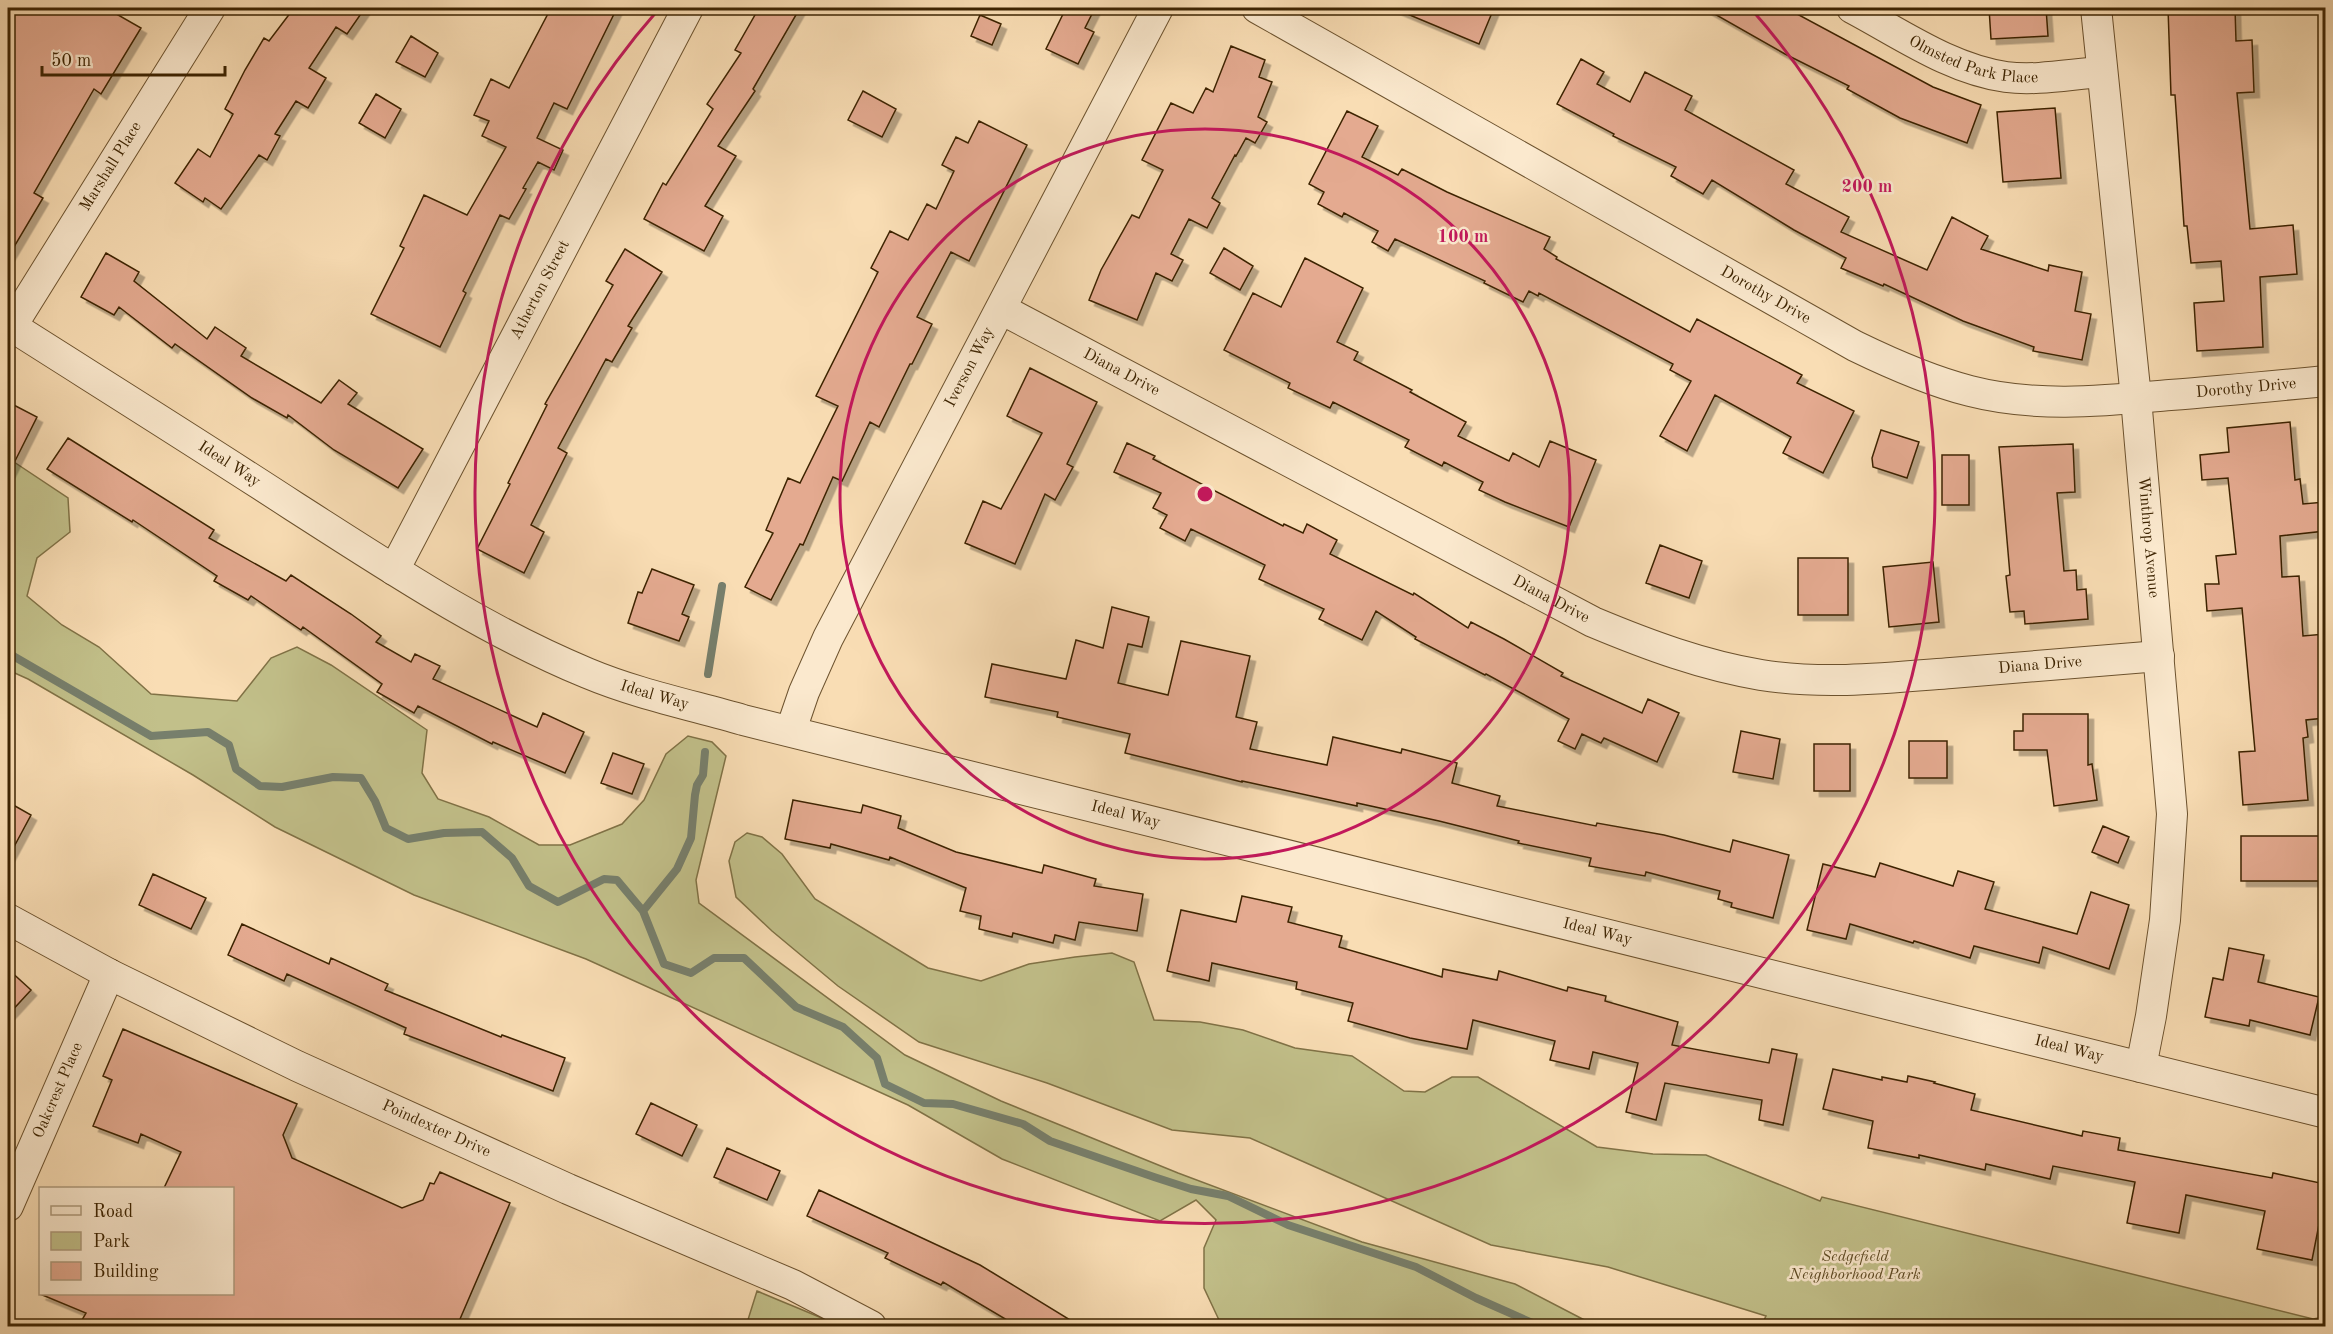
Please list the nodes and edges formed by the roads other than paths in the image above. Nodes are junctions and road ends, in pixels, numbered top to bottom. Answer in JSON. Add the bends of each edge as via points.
{"nodes":[{"id":1,"x":210,"y":8,"type":"edge"},
{"id":2,"x":688,"y":8,"type":"edge"},
{"id":3,"x":1158,"y":8,"type":"edge"},
{"id":4,"x":1257,"y":8,"type":"edge"},
{"id":5,"x":1852,"y":8,"type":"edge"},
{"id":6,"x":2096,"y":8,"type":"edge"},
{"id":7,"x":2102,"y":72,"type":"junction"},
{"id":8,"x":1001,"y":309,"type":"junction"},
{"id":9,"x":9,"y":326,"type":"edge"},
{"id":10,"x":2325,"y":381,"type":"edge"},
{"id":11,"x":2136,"y":398,"type":"junction"},
{"id":12,"x":394,"y":570,"type":"junction"},
{"id":13,"x":2159,"y":656,"type":"junction"},
{"id":14,"x":791,"y":730,"type":"junction"},
{"id":15,"x":8,"y":920,"type":"edge"},
{"id":16,"x":109,"y":974,"type":"junction"},
{"id":17,"x":2141,"y":1067,"type":"junction"},
{"id":18,"x":2325,"y":1113,"type":"edge"},
{"id":19,"x":8,"y":1206,"type":"edge"},
{"id":20,"x":871,"y":1326,"type":"edge"}],
"edges":[{"from":1,"to":9,"type":"street","name":"Marshall Place"},
{"from":2,"to":12,"type":"street","name":"Atherton Street"},
{"from":3,"to":8,"type":"street","name":"Iverson Way"},
{"from":4,"to":11,"type":"street","name":"Dorothy Drive","via":[[1884,360],[1972,392],[2019,400],[2077,403]]},
{"from":5,"to":7,"type":"street","name":"Olmsted Park Place","via":[[1936,54],[1976,70],[2007,77]]},
{"from":6,"to":7,"type":"street","name":"Winthrop Avenue"},
{"from":7,"to":11,"type":"street","name":"Winthrop Avenue"},
{"from":8,"to":13,"type":"street","name":"Diana Drive","via":[[1593,622],[1652,647],[1713,665],[1794,679],[1859,680]]},
{"from":8,"to":14,"type":"street","name":"Iverson Way","via":[[828,638]]},
{"from":9,"to":12,"type":"street","name":"Ideal Way"},
{"from":10,"to":11,"type":"street","name":"Dorothy Drive"},
{"from":11,"to":13,"type":"street","name":"Winthrop Avenue"},
{"from":12,"to":14,"type":"street","name":"Ideal Way","via":[[505,636],[587,673],[635,690]]},
{"from":13,"to":17,"type":"street","name":"Winthrop Avenue","via":[[2172,825],[2165,920]]},
{"from":14,"to":17,"type":"street","name":"Ideal Way"},
{"from":15,"to":16,"type":"street","name":"Poindexter Drive"},
{"from":16,"to":19,"type":"street","name":"Oakcrest Place"},
{"from":16,"to":20,"type":"street","name":"Poindexter Drive","via":[[457,1140],[793,1285]]},
{"from":17,"to":18,"type":"street","name":"Ideal Way"}]}
